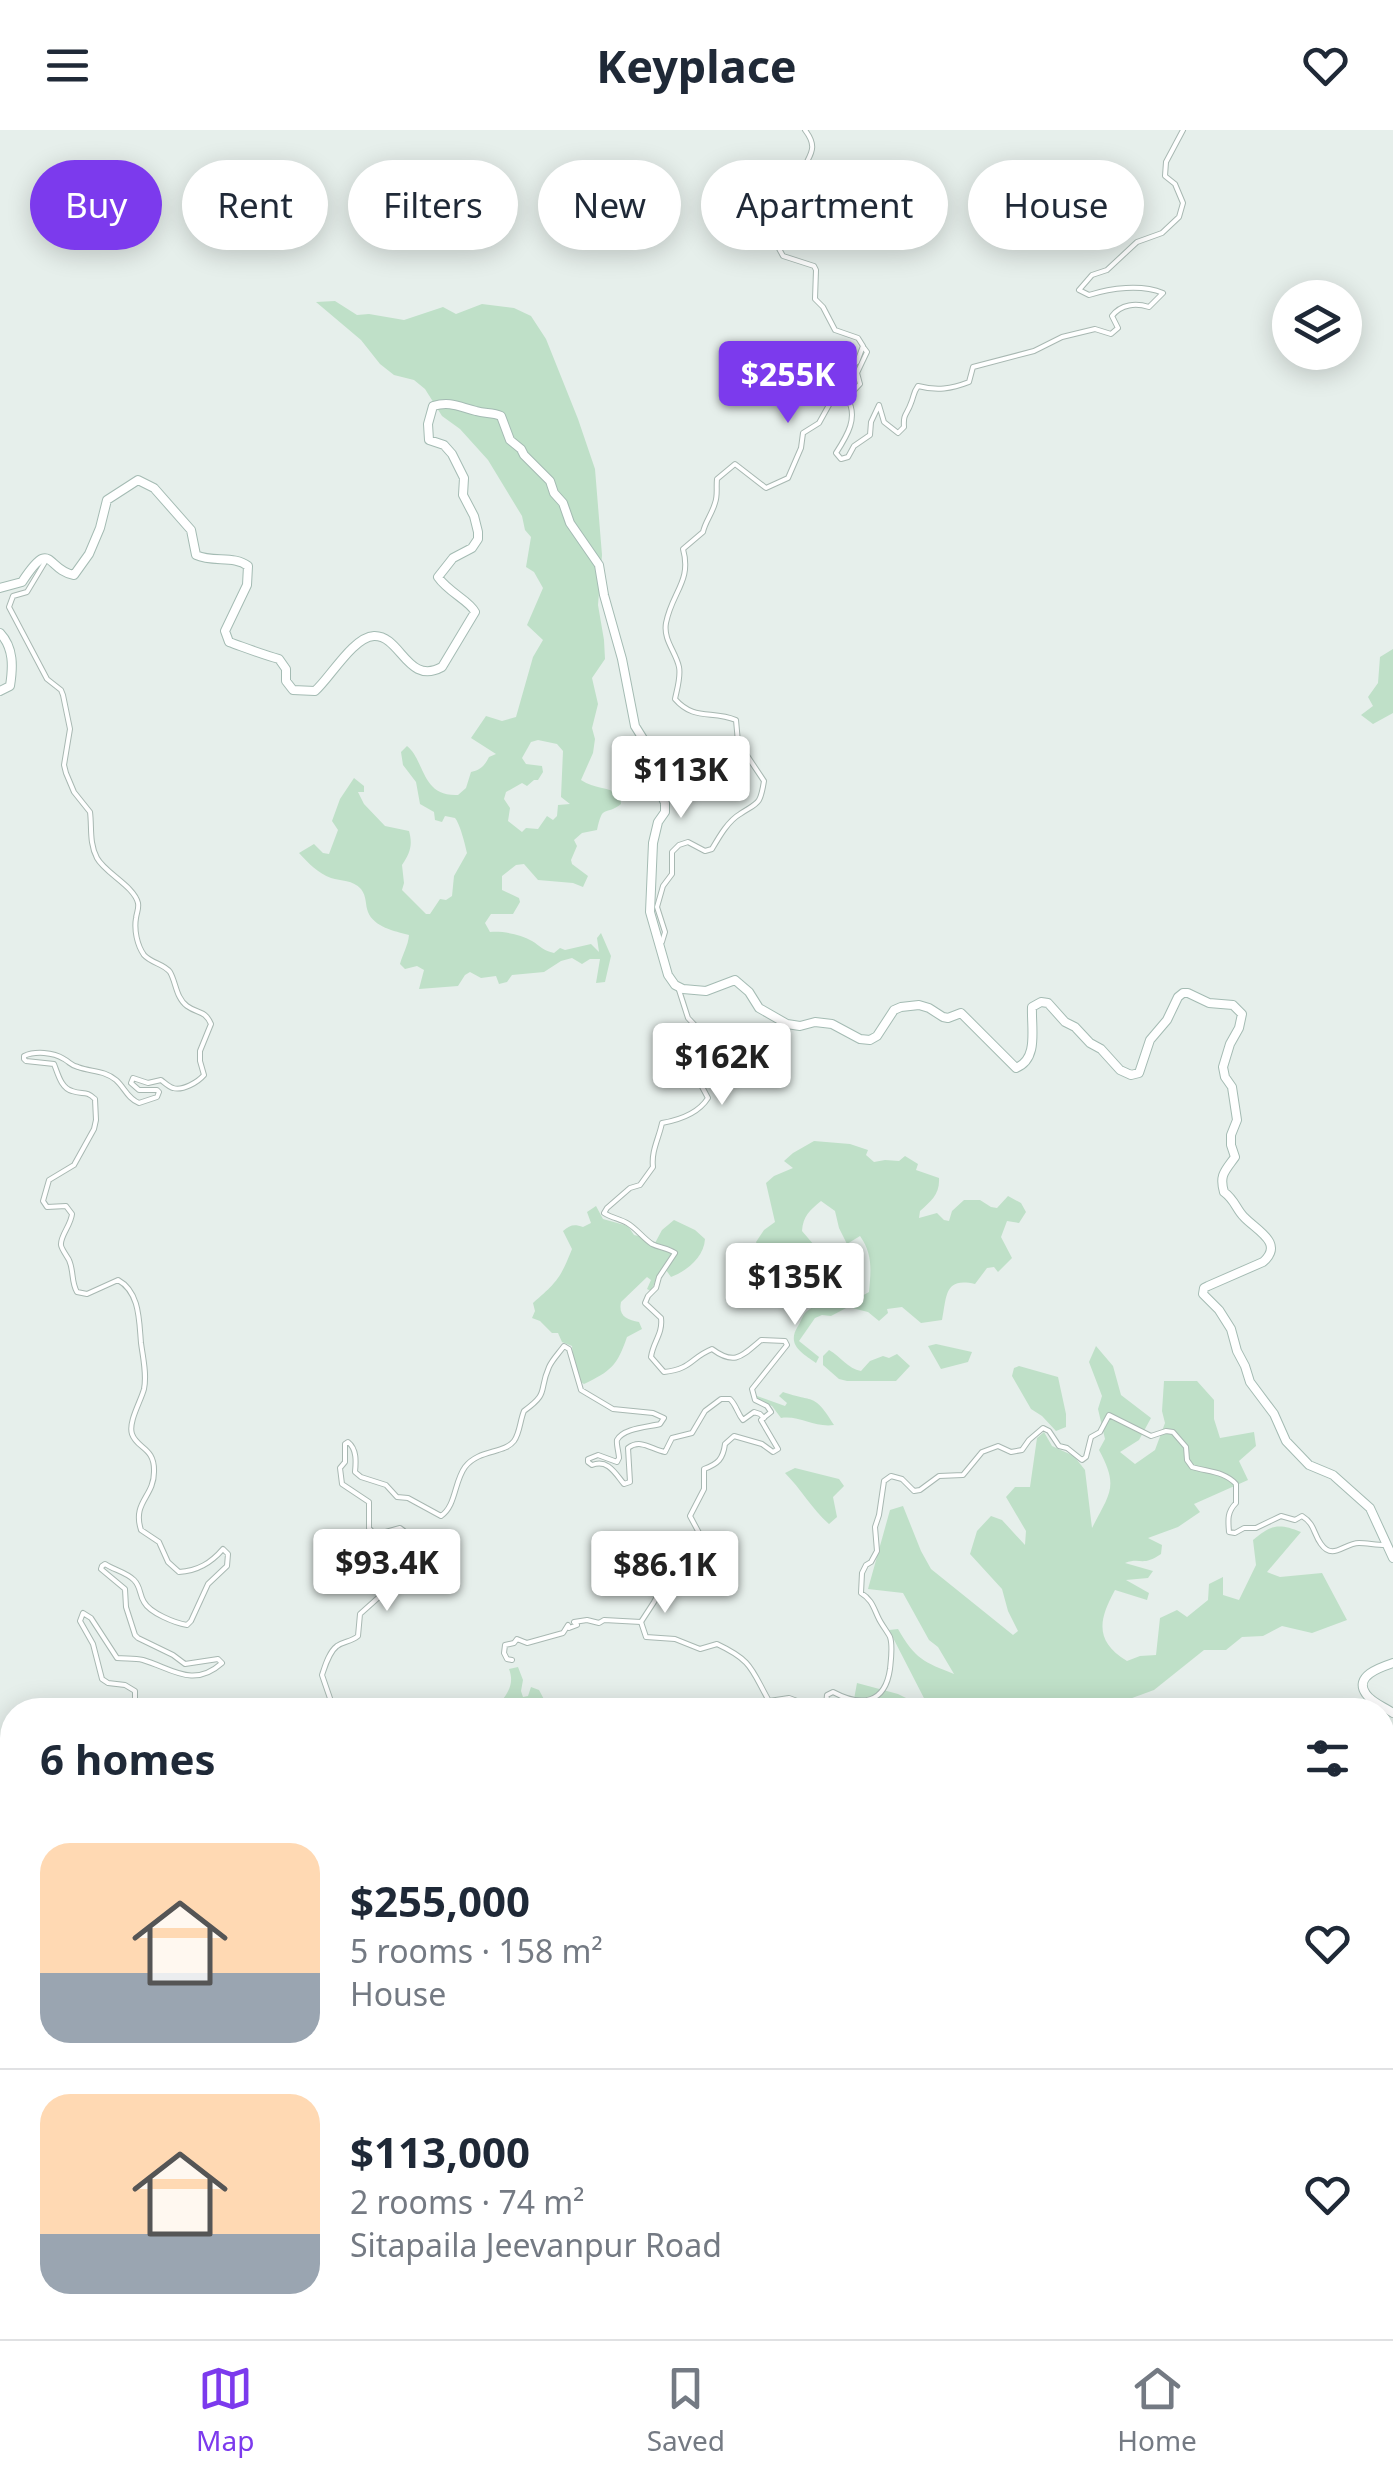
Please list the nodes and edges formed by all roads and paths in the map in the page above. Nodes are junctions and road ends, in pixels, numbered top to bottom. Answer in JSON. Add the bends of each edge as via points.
{"nodes":[{"id":1,"x":806,"y":130,"type":"edge"},
{"id":2,"x":1184,"y":130,"type":"edge"},
{"id":3,"x":863,"y":346,"type":"junction"},
{"id":4,"x":46,"y":558,"type":"junction"},
{"id":5,"x":0,"y":588,"type":"edge"},
{"id":6,"x":0,"y":633,"type":"edge"},
{"id":7,"x":0,"y":690,"type":"edge"},
{"id":8,"x":660,"y":947,"type":"junction"},
{"id":9,"x":675,"y":986,"type":"junction"},
{"id":10,"x":764,"y":1418,"type":"junction"},
{"id":11,"x":1388,"y":1546,"type":"junction"},
{"id":12,"x":1393,"y":1556,"type":"edge"},
{"id":13,"x":640,"y":1622,"type":"junction"},
{"id":14,"x":512,"y":1660,"type":"dead end"},
{"id":15,"x":1393,"y":1663,"type":"edge"},
{"id":16,"x":135,"y":1698,"type":"edge"},
{"id":17,"x":330,"y":1698,"type":"edge"},
{"id":18,"x":767,"y":1698,"type":"edge"},
{"id":19,"x":827,"y":1698,"type":"edge"},
{"id":20,"x":848,"y":1698,"type":"edge"},
{"id":21,"x":872,"y":1698,"type":"edge"},
{"id":22,"x":1372,"y":1698,"type":"edge"}],
"edges":[{"from":1,"to":3,"type":"street","via":[[811,158],[774,236],[783,256],[814,266],[815,300],[835,330]]},
{"from":2,"to":3,"type":"street","via":[[1165,176],[1183,203],[1179,218],[1162,234],[1137,242],[1080,290],[1163,293],[1149,307],[1116,311],[1112,334],[1094,328],[974,367],[968,382],[954,388],[918,386],[904,427],[898,432],[884,422],[879,406],[870,436],[841,459],[836,453],[852,425],[847,398],[860,384]]},
{"from":3,"to":8,"type":"street","via":[[849,379],[825,395],[829,405],[819,423],[803,433],[788,478],[766,488],[734,464],[717,479],[703,532],[684,548],[686,575],[664,627],[679,668],[675,698],[684,709],[736,720],[738,742],[764,781],[754,808],[739,814],[712,848],[688,842],[672,852],[672,874],[657,907],[665,932]]},
{"from":4,"to":5,"type":"street","via":[[22,582]]},
{"from":4,"to":8,"type":"street","via":[[74,575],[108,500],[142,481],[191,530],[196,555],[248,566],[226,638],[279,660],[293,690],[315,692],[370,636],[392,644],[411,666],[437,670],[475,612],[438,577],[472,548],[478,532],[452,454],[427,436],[430,412],[446,404],[501,416],[510,440],[550,481],[599,565],[633,720],[650,750],[665,804],[650,875],[650,912]]},
{"from":4,"to":16,"type":"street","via":[[27,592],[13,596],[9,607],[47,680],[63,695],[70,729],[66,773],[90,812],[98,860],[136,899],[135,928],[144,954],[170,971],[183,1001],[211,1024],[200,1051],[200,1080],[173,1088],[133,1078],[139,1090],[160,1092],[139,1103],[100,1071],[54,1054],[30,1052],[24,1059],[54,1064],[71,1092],[95,1099],[94,1129],[74,1164],[49,1180],[43,1201],[72,1214],[61,1246],[77,1292],[118,1280],[136,1304],[146,1383],[131,1430],[154,1459],[152,1488],[138,1510],[142,1530],[179,1572],[210,1563],[223,1549],[228,1554],[187,1624],[152,1611],[133,1579],[102,1566],[125,1589],[138,1638],[185,1664],[222,1663],[191,1676],[117,1658],[83,1613],[80,1621],[102,1679],[125,1684]]},
{"from":6,"to":7,"type":"street","via":[[12,656],[10,686]]},
{"from":8,"to":9,"type":"street"},
{"from":9,"to":10,"type":"street","via":[[688,1018],[708,1039],[691,1066],[708,1098],[695,1113],[662,1123],[653,1167],[604,1213],[674,1254],[646,1303],[661,1318],[651,1357],[664,1372],[680,1370],[712,1349],[728,1359],[761,1340],[785,1341],[752,1388],[755,1400],[771,1412]]},
{"from":9,"to":11,"type":"street","via":[[706,992],[735,980],[758,1008],[788,1024],[832,1024],[870,1040],[901,1007],[919,1005],[948,1018],[961,1013],[1016,1068],[1028,1062],[1032,1049],[1032,1007],[1048,1003],[1131,1075],[1140,1073],[1150,1040],[1183,993],[1237,1008],[1239,1028],[1223,1067],[1237,1120],[1231,1135],[1235,1156],[1220,1179],[1272,1249],[1264,1262],[1202,1294],[1231,1328],[1250,1382],[1286,1441],[1308,1466],[1333,1476],[1370,1508]]},
{"from":10,"to":13,"type":"street","via":[[778,1449],[734,1436],[716,1465],[704,1469],[704,1490],[690,1516],[706,1546],[670,1573]]},
{"from":10,"to":17,"type":"street","via":[[754,1412],[743,1420],[730,1400],[720,1399],[692,1433],[672,1438],[665,1452],[631,1445],[630,1482],[624,1484],[605,1464],[588,1459],[598,1455],[616,1462],[619,1438],[664,1418],[612,1408],[581,1390],[564,1346],[539,1400],[524,1410],[517,1438],[467,1464],[441,1516],[361,1477],[352,1445],[345,1444],[342,1484],[369,1502],[375,1535],[400,1528],[440,1550],[419,1575],[398,1580],[360,1614],[358,1636],[334,1649],[322,1675]]},
{"from":11,"to":12,"type":"street"},
{"from":11,"to":21,"type":"street","via":[[1358,1542],[1331,1552],[1302,1516],[1229,1532],[1236,1484],[1219,1472],[1192,1468],[1174,1432],[1151,1436],[1110,1415],[1082,1460],[1043,1428],[1022,1450],[998,1446],[982,1452],[963,1474],[939,1476],[920,1490],[891,1476],[884,1481],[877,1551],[862,1572],[861,1593],[871,1599],[891,1639],[888,1680]]},
{"from":13,"to":14,"type":"street","via":[[574,1622],[563,1632],[504,1645]]},
{"from":13,"to":18,"type":"street","via":[[646,1638],[700,1649],[717,1644],[734,1652],[751,1664]]},
{"from":15,"to":22,"type":"street","via":[[1365,1678]]},
{"from":19,"to":20,"type":"street","via":[[832,1692]]}]}
